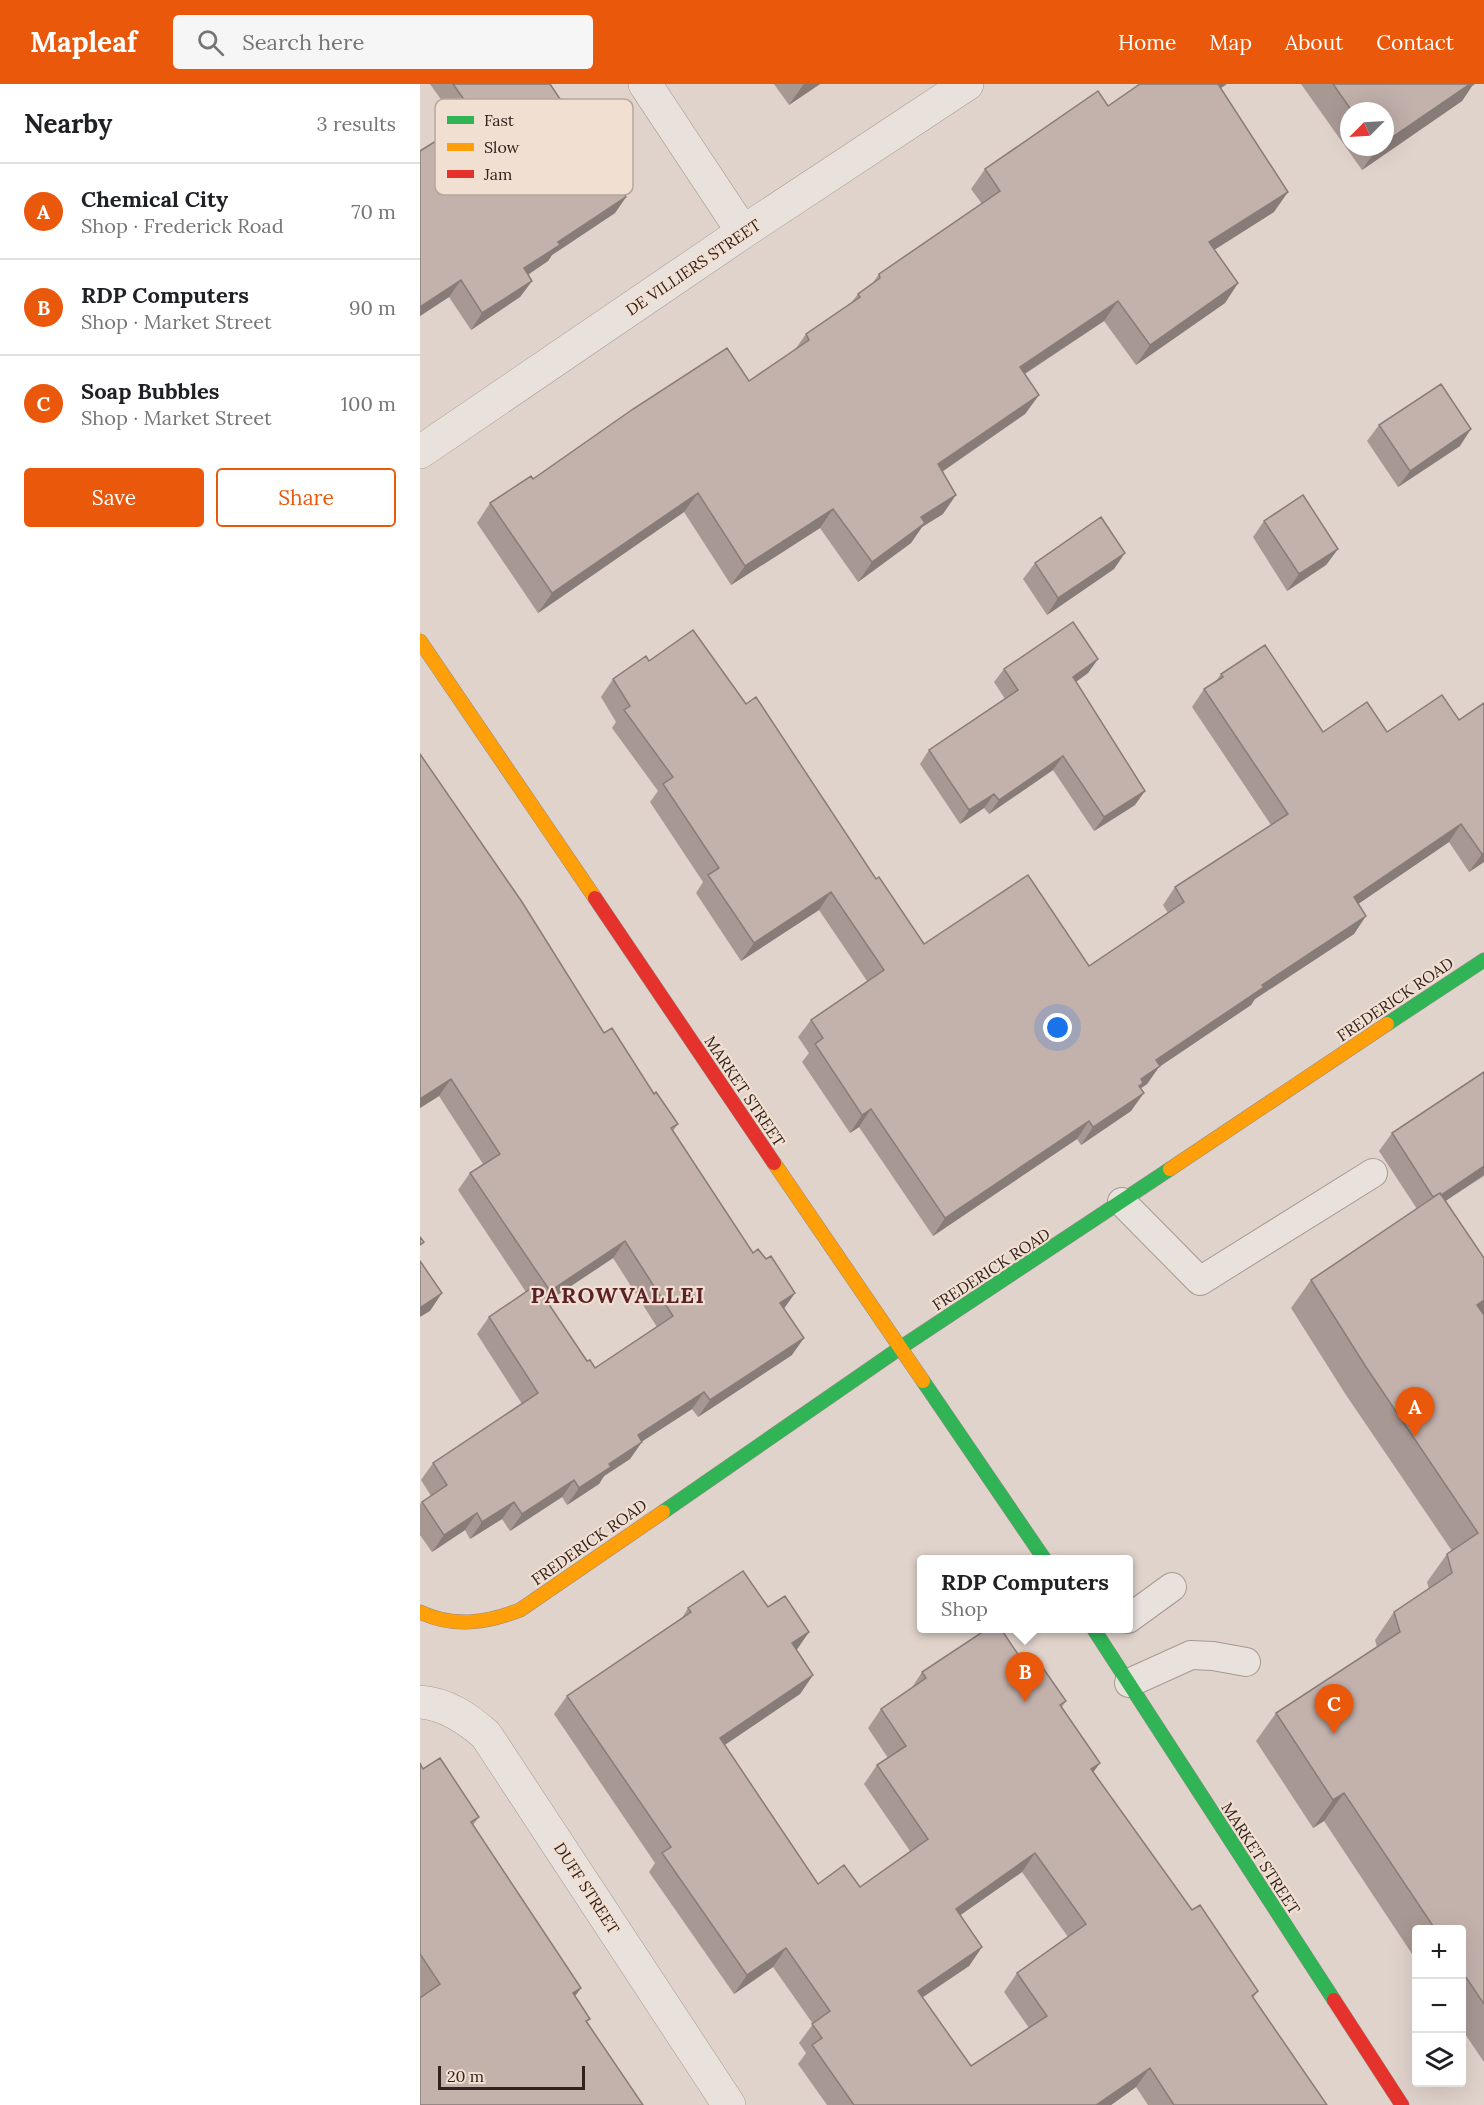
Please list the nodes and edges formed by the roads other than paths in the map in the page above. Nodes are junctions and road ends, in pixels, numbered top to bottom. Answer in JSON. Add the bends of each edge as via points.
{"nodes":[{"id":1,"x":645,"y":84,"type":"edge"},
{"id":2,"x":967,"y":84,"type":"edge"},
{"id":3,"x":743,"y":232,"type":"junction"},
{"id":4,"x":420,"y":452,"type":"edge"},
{"id":5,"x":420,"y":641,"type":"edge"},
{"id":6,"x":1484,"y":960,"type":"edge"},
{"id":7,"x":1373,"y":1173,"type":"dead end"},
{"id":8,"x":1122,"y":1202,"type":"junction"},
{"id":9,"x":900,"y":1348,"type":"junction"},
{"id":10,"x":1042,"y":1555,"type":"edge"},
{"id":11,"x":1172,"y":1587,"type":"dead end"},
{"id":12,"x":420,"y":1611,"type":"edge"},
{"id":13,"x":1133,"y":1615,"type":"edge"},
{"id":14,"x":1104,"y":1633,"type":"edge"},
{"id":15,"x":1246,"y":1662,"type":"dead end"},
{"id":16,"x":1129,"y":1683,"type":"junction"},
{"id":17,"x":420,"y":1702,"type":"edge"},
{"id":18,"x":729,"y":2105,"type":"edge"},
{"id":19,"x":1402,"y":2105,"type":"edge"}],
"edges":[{"from":1,"to":3,"type":"street"},
{"from":2,"to":3,"type":"street","name":"DE VILLIERS STREET"},
{"from":3,"to":4,"type":"street","name":"DE VILLIERS STREET"},
{"from":5,"to":9,"type":"street","name":"MARKET STREET"},
{"from":6,"to":8,"type":"street","name":"FREDERICK ROAD"},
{"from":7,"to":8,"type":"lane","via":[[1200,1281]]},
{"from":8,"to":9,"type":"street","name":"FREDERICK ROAD"},
{"from":9,"to":10,"type":"street","name":"MARKET STREET"},
{"from":9,"to":12,"type":"street","name":"FREDERICK ROAD","via":[[520,1610],[496,1620],[470,1624],[444,1621]]},
{"from":11,"to":13,"type":"lane"},
{"from":14,"to":16,"type":"street","name":"MARKET STREET"},
{"from":15,"to":16,"type":"lane","via":[[1191,1655]]},
{"from":16,"to":19,"type":"street","name":"MARKET STREET"},
{"from":17,"to":18,"type":"street","name":"DUFF STREET","via":[[468,1718],[486,1735]]}]}
